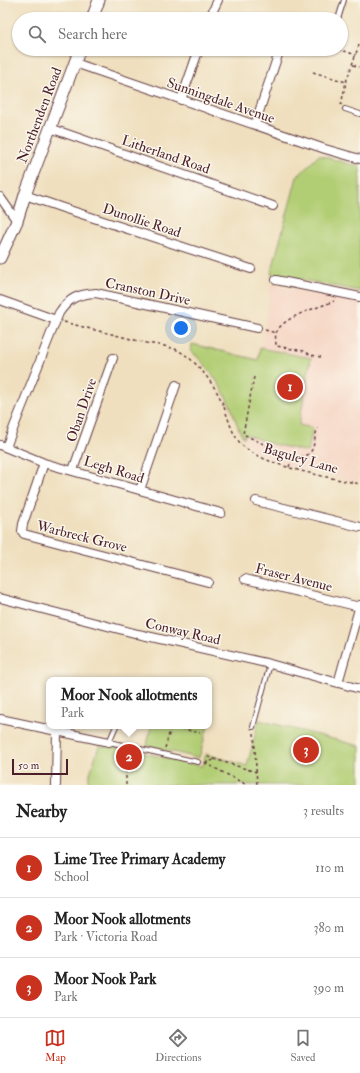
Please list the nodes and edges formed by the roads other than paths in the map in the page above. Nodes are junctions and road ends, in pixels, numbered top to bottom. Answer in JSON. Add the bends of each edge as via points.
{"nodes":[{"id":1,"x":99,"y":0,"type":"edge"},
{"id":2,"x":218,"y":0,"type":"edge"},
{"id":3,"x":344,"y":0,"type":"edge"},
{"id":4,"x":95,"y":12,"type":"edge"},
{"id":5,"x":213,"y":12,"type":"edge"},
{"id":6,"x":340,"y":12,"type":"edge"},
{"id":7,"x":78,"y":56,"type":"edge"},
{"id":8,"x":197,"y":56,"type":"edge"},
{"id":9,"x":278,"y":56,"type":"edge"},
{"id":10,"x":75,"y":63,"type":"junction"},
{"id":11,"x":181,"y":100,"type":"junction"},
{"id":12,"x":345,"y":109,"type":"road end"},
{"id":13,"x":360,"y":114,"type":"edge"},
{"id":14,"x":255,"y":124,"type":"junction"},
{"id":15,"x":50,"y":128,"type":"junction"},
{"id":16,"x":360,"y":159,"type":"edge"},
{"id":17,"x":25,"y":195,"type":"junction"},
{"id":18,"x":0,"y":197,"type":"edge"},
{"id":19,"x":273,"y":206,"type":"dead end"},
{"id":20,"x":17,"y":221,"type":"junction"},
{"id":21,"x":0,"y":258,"type":"edge"},
{"id":22,"x":251,"y":269,"type":"dead end"},
{"id":23,"x":276,"y":280,"type":"dead end"},
{"id":24,"x":360,"y":297,"type":"edge"},
{"id":25,"x":0,"y":300,"type":"edge"},
{"id":26,"x":56,"y":320,"type":"junction"},
{"id":27,"x":257,"y":328,"type":"road end"},
{"id":28,"x":113,"y":358,"type":"dead end"},
{"id":29,"x":176,"y":385,"type":"dead end"},
{"id":30,"x":3,"y":446,"type":"edge"},
{"id":31,"x":44,"y":463,"type":"junction"},
{"id":32,"x":74,"y":470,"type":"junction"},
{"id":33,"x":140,"y":490,"type":"junction"},
{"id":34,"x":256,"y":501,"type":"dead end"},
{"id":35,"x":221,"y":513,"type":"dead end"},
{"id":36,"x":360,"y":527,"type":"edge"},
{"id":37,"x":246,"y":579,"type":"dead end"},
{"id":38,"x":208,"y":582,"type":"dead end"},
{"id":39,"x":0,"y":598,"type":"edge"},
{"id":40,"x":360,"y":606,"type":"edge"},
{"id":41,"x":270,"y":664,"type":"junction"},
{"id":42,"x":338,"y":683,"type":"junction"},
{"id":43,"x":360,"y":689,"type":"edge"},
{"id":44,"x":0,"y":719,"type":"edge"},
{"id":45,"x":253,"y":727,"type":"road end"},
{"id":46,"x":46,"y":728,"type":"edge"},
{"id":47,"x":53,"y":729,"type":"edge"},
{"id":48,"x":114,"y":729,"type":"edge"},
{"id":49,"x":58,"y":730,"type":"junction"},
{"id":50,"x":108,"y":742,"type":"junction"},
{"id":51,"x":198,"y":762,"type":"dead end"},
{"id":52,"x":56,"y":785,"type":"edge"}],
"edges":[{"from":1,"to":4,"type":"main road"},
{"from":2,"to":5,"type":"street"},
{"from":3,"to":6,"type":"lane"},
{"from":7,"to":10,"type":"main road","name":"Northenden Road"},
{"from":8,"to":11,"type":"street"},
{"from":9,"to":14,"type":"street"},
{"from":10,"to":11,"type":"street","name":"Sunningdale Avenue"},
{"from":10,"to":15,"type":"main road","name":"Northenden Road"},
{"from":11,"to":14,"type":"street","name":"Sunningdale Avenue"},
{"from":12,"to":13,"type":"lane"},
{"from":14,"to":16,"type":"street","name":"Sunningdale Avenue"},
{"from":15,"to":17,"type":"main road","name":"Northenden Road"},
{"from":15,"to":19,"type":"street","name":"Litherland Road"},
{"from":17,"to":20,"type":"main road","name":"Northenden Road"},
{"from":17,"to":22,"type":"street","name":"Dunollie Road"},
{"from":18,"to":20,"type":"street"},
{"from":20,"to":21,"type":"main road","name":"Northenden Road"},
{"from":23,"to":24,"type":"street"},
{"from":25,"to":26,"type":"street"},
{"from":26,"to":27,"type":"street","name":"Cranston Drive","via":[[69,300],[96,293]]},
{"from":26,"to":30,"type":"street","name":"Cranston Drive"},
{"from":28,"to":32,"type":"street","name":"Oban Drive"},
{"from":29,"to":33,"type":"street"},
{"from":30,"to":31,"type":"street","name":"Legh Road"},
{"from":31,"to":32,"type":"street","name":"Legh Road"},
{"from":31,"to":38,"type":"street","name":"Warbreck Grove","via":[[23,524],[24,534]]},
{"from":32,"to":33,"type":"street","name":"Legh Road"},
{"from":33,"to":35,"type":"street","name":"Legh Road"},
{"from":34,"to":36,"type":"street"},
{"from":37,"to":40,"type":"street","name":"Fraser Avenue"},
{"from":39,"to":41,"type":"street","name":"Conway Road","via":[[138,634]]},
{"from":40,"to":42,"type":"street"},
{"from":41,"to":42,"type":"street","name":"Conway Road"},
{"from":41,"to":45,"type":"lane"},
{"from":42,"to":43,"type":"street","name":"Conway Road"},
{"from":44,"to":46,"type":"street"},
{"from":47,"to":49,"type":"street"},
{"from":48,"to":50,"type":"lane"},
{"from":49,"to":50,"type":"street"},
{"from":49,"to":52,"type":"street"},
{"from":50,"to":51,"type":"lane"}]}
